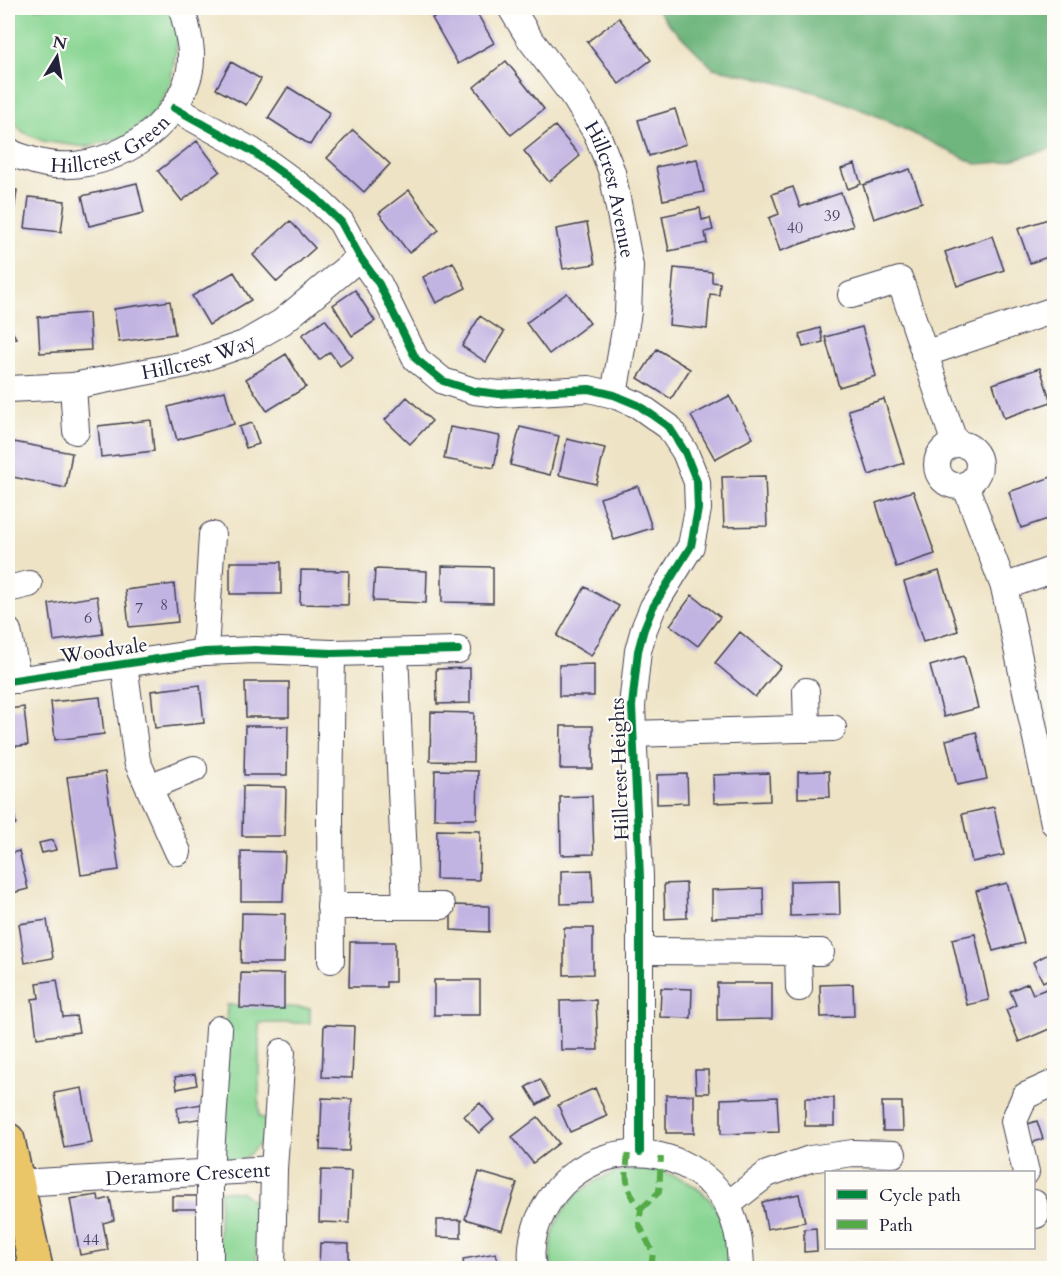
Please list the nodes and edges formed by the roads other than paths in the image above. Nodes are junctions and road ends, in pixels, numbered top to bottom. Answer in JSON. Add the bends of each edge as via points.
{"nodes":[{"id":1,"x":182,"y":8,"type":"edge"},
{"id":2,"x":511,"y":8,"type":"edge"},
{"id":3,"x":174,"y":108,"type":"junction"},
{"id":4,"x":8,"y":150,"type":"edge"},
{"id":5,"x":360,"y":257,"type":"junction"},
{"id":6,"x":851,"y":295,"type":"dead end"},
{"id":7,"x":1054,"y":310,"type":"edge"},
{"id":8,"x":924,"y":354,"type":"junction"},
{"id":9,"x":73,"y":387,"type":"junction"},
{"id":10,"x":8,"y":389,"type":"edge"},
{"id":11,"x":614,"y":395,"type":"junction"},
{"id":12,"x":76,"y":431,"type":"dead end"},
{"id":13,"x":212,"y":535,"type":"dead end"},
{"id":14,"x":1054,"y":570,"type":"edge"},
{"id":15,"x":1004,"y":587,"type":"junction"},
{"id":16,"x":8,"y":631,"type":"edge"},
{"id":17,"x":458,"y":650,"type":"dead end"},
{"id":18,"x":205,"y":652,"type":"junction"},
{"id":19,"x":395,"y":652,"type":"junction"},
{"id":20,"x":332,"y":653,"type":"junction"},
{"id":21,"x":124,"y":664,"type":"junction"},
{"id":22,"x":13,"y":681,"type":"edge"},
{"id":23,"x":806,"y":691,"type":"dead end"},
{"id":24,"x":833,"y":728,"type":"dead end"},
{"id":25,"x":807,"y":729,"type":"junction"},
{"id":26,"x":632,"y":734,"type":"junction"},
{"id":27,"x":194,"y":769,"type":"dead end"},
{"id":28,"x":149,"y":787,"type":"junction"},
{"id":29,"x":1054,"y":823,"type":"edge"},
{"id":30,"x":177,"y":852,"type":"dead end"},
{"id":31,"x":406,"y":905,"type":"junction"},
{"id":32,"x":330,"y":906,"type":"junction"},
{"id":33,"x":442,"y":906,"type":"dead end"},
{"id":34,"x":640,"y":951,"type":"junction"},
{"id":35,"x":331,"y":960,"type":"dead end"},
{"id":36,"x":799,"y":988,"type":"dead end"},
{"id":37,"x":219,"y":1029,"type":"dead end"},
{"id":38,"x":282,"y":1052,"type":"dead end"},
{"id":39,"x":1054,"y":1083,"type":"edge"},
{"id":40,"x":8,"y":1140,"type":"edge"},
{"id":41,"x":640,"y":1152,"type":"junction"},
{"id":42,"x":892,"y":1154,"type":"dead end"},
{"id":43,"x":274,"y":1169,"type":"junction"},
{"id":44,"x":1026,"y":1171,"type":"edge"},
{"id":45,"x":210,"y":1173,"type":"junction"},
{"id":46,"x":18,"y":1183,"type":"junction"},
{"id":47,"x":728,"y":1205,"type":"junction"},
{"id":48,"x":36,"y":1269,"type":"edge"},
{"id":49,"x":210,"y":1269,"type":"edge"},
{"id":50,"x":272,"y":1269,"type":"edge"},
{"id":51,"x":533,"y":1269,"type":"edge"},
{"id":52,"x":741,"y":1269,"type":"edge"}],
"edges":[{"from":1,"to":3,"type":"street","name":"Hillcrest Green","via":[[192,46],[189,75]]},
{"from":2,"to":11,"type":"street","name":"Hillcrest Avenue","via":[[575,98],[597,134],[612,172],[630,266],[628,312]]},
{"from":3,"to":4,"type":"street","name":"Hillcrest Green","via":[[129,148],[102,160],[71,166],[42,164]]},
{"from":3,"to":5,"type":"street","name":"Hillcrest Heights","via":[[252,151],[315,197],[341,222]]},
{"from":5,"to":9,"type":"street","name":"Hillcrest Way","via":[[282,322],[244,344],[186,364]]},
{"from":5,"to":11,"type":"street","name":"Hillcrest Heights","via":[[379,284],[416,359],[443,381],[499,394],[589,389]]},
{"from":6,"to":8,"type":"street","via":[[900,280]]},
{"from":7,"to":8,"type":"street"},
{"from":8,"to":15,"type":"street","via":[[955,444],[969,446],[978,456],[976,477],[965,484]]},
{"from":9,"to":10,"type":"street","name":"Hillcrest Way"},
{"from":9,"to":12,"type":"street"},
{"from":11,"to":26,"type":"street","name":"Hillcrest Heights","via":[[638,405],[669,427],[697,482],[698,509],[691,546],[653,607],[638,651]]},
{"from":13,"to":18,"type":"street"},
{"from":14,"to":15,"type":"street"},
{"from":15,"to":29,"type":"street"},
{"from":16,"to":22,"type":"street"},
{"from":17,"to":19,"type":"street","name":"Woodvale"},
{"from":18,"to":20,"type":"street","name":"Woodvale"},
{"from":18,"to":21,"type":"street","name":"Woodvale"},
{"from":19,"to":20,"type":"street","name":"Woodvale"},
{"from":19,"to":31,"type":"street"},
{"from":20,"to":32,"type":"street"},
{"from":21,"to":22,"type":"street","name":"Woodvale"},
{"from":21,"to":28,"type":"street","via":[[137,761]]},
{"from":23,"to":25,"type":"street"},
{"from":24,"to":25,"type":"street","name":"Hillcrest Heights"},
{"from":25,"to":26,"type":"street","name":"Hillcrest Heights"},
{"from":26,"to":34,"type":"street","name":"Hillcrest Heights"},
{"from":27,"to":28,"type":"street"},
{"from":28,"to":30,"type":"street"},
{"from":31,"to":32,"type":"street"},
{"from":31,"to":33,"type":"street"},
{"from":32,"to":35,"type":"street"},
{"from":34,"to":36,"type":"street","via":[[809,951]]},
{"from":34,"to":41,"type":"street","name":"Hillcrest Heights"},
{"from":37,"to":45,"type":"street"},
{"from":38,"to":43,"type":"street","name":"Deramore Crescent"},
{"from":39,"to":44,"type":"street","via":[[1024,1096],[1014,1121]]},
{"from":40,"to":46,"type":"main road"},
{"from":41,"to":47,"type":"street","via":[[675,1159],[705,1177]]},
{"from":41,"to":51,"type":"street","via":[[606,1156],[576,1171],[551,1195],[536,1225]]},
{"from":42,"to":47,"type":"street","via":[[853,1152],[810,1159],[767,1174]]},
{"from":43,"to":45,"type":"street","name":"Deramore Crescent"},
{"from":43,"to":50,"type":"street"},
{"from":45,"to":46,"type":"street","name":"Deramore Crescent"},
{"from":45,"to":49,"type":"street"},
{"from":46,"to":48,"type":"main road"},
{"from":47,"to":52,"type":"street","via":[[740,1237]]}]}
